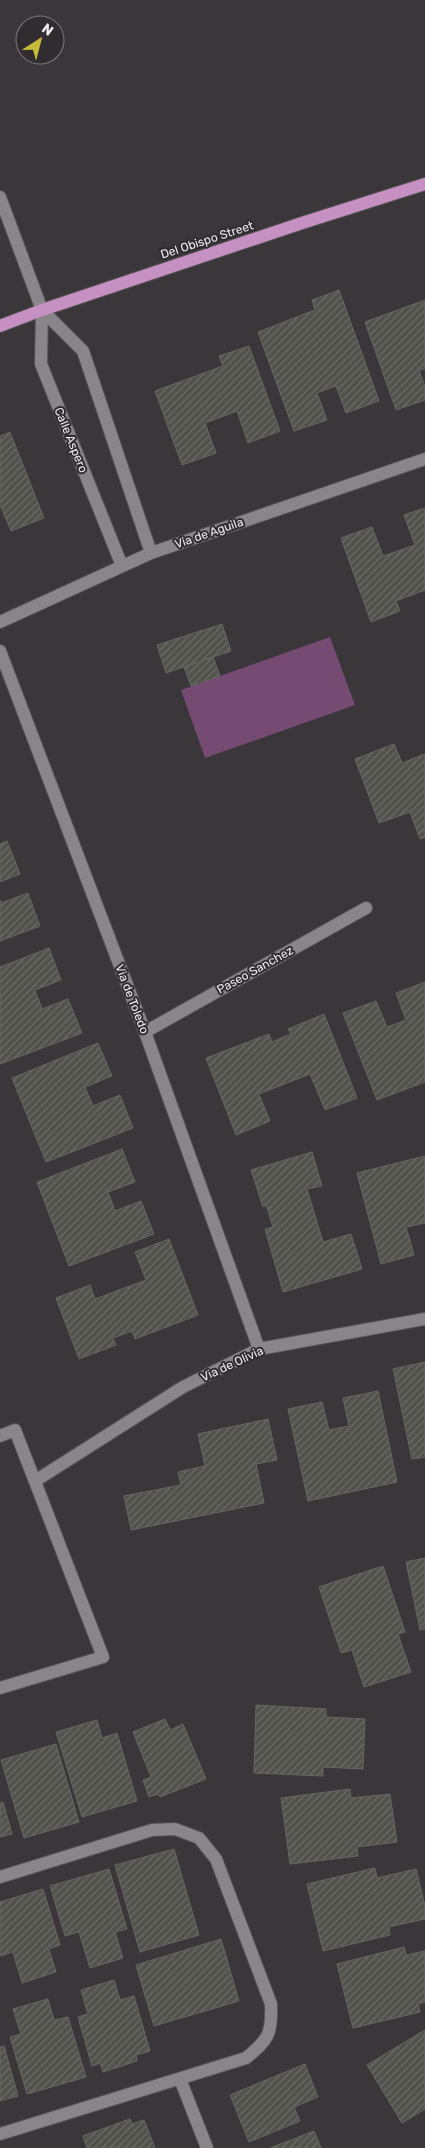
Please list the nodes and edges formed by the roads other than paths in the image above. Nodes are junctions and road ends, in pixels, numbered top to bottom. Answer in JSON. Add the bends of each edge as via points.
{"nodes":[{"id":1,"x":425,"y":184,"type":"edge"},
{"id":2,"x":0,"y":197,"type":"edge"},
{"id":3,"x":42,"y":310,"type":"junction"},
{"id":4,"x":0,"y":326,"type":"edge"},
{"id":5,"x":425,"y":459,"type":"edge"},
{"id":6,"x":152,"y":552,"type":"junction"},
{"id":7,"x":122,"y":566,"type":"junction"},
{"id":8,"x":0,"y":622,"type":"edge"},
{"id":9,"x":0,"y":651,"type":"edge"},
{"id":10,"x":366,"y":908,"type":"dead end"},
{"id":11,"x":145,"y":1032,"type":"junction"},
{"id":12,"x":425,"y":1319,"type":"edge"},
{"id":13,"x":259,"y":1349,"type":"junction"},
{"id":14,"x":0,"y":1436,"type":"edge"},
{"id":15,"x":35,"y":1481,"type":"junction"},
{"id":16,"x":1,"y":1685,"type":"edge"},
{"id":17,"x":0,"y":1877,"type":"edge"},
{"id":18,"x":180,"y":2079,"type":"junction"},
{"id":19,"x":0,"y":2134,"type":"edge"},
{"id":20,"x":207,"y":2148,"type":"edge"}],
"edges":[{"from":1,"to":3,"type":"main road","name":"Del Obispo Street"},
{"from":2,"to":3,"type":"street","name":"Calle Aspero"},
{"from":3,"to":4,"type":"main road","name":"Del Obispo Street"},
{"from":3,"to":6,"type":"street","name":"Calle Aspero","via":[[83,351]]},
{"from":3,"to":7,"type":"street","name":"Calle Aspero","via":[[41,364]]},
{"from":5,"to":6,"type":"street","name":"Via de Aguila"},
{"from":6,"to":7,"type":"street","name":"Via de Aguila"},
{"from":7,"to":8,"type":"street","name":"Via de Aguila"},
{"from":9,"to":11,"type":"street","name":"Via de Toledo"},
{"from":10,"to":11,"type":"street","name":"Paseo Sanchez"},
{"from":11,"to":13,"type":"street","name":"Via de Toledo"},
{"from":12,"to":13,"type":"street","name":"Via de Olivia"},
{"from":13,"to":15,"type":"street","name":"Via de Olivia","via":[[183,1387]]},
{"from":14,"to":15,"type":"street","via":[[15,1430]]},
{"from":15,"to":16,"type":"street","via":[[102,1658]]},
{"from":17,"to":18,"type":"street","via":[[152,1830],[176,1830],[199,1838],[216,1859],[223,1877],[271,2004],[272,2027],[262,2044],[246,2058]]},
{"from":18,"to":19,"type":"street"},
{"from":18,"to":20,"type":"street"}]}
